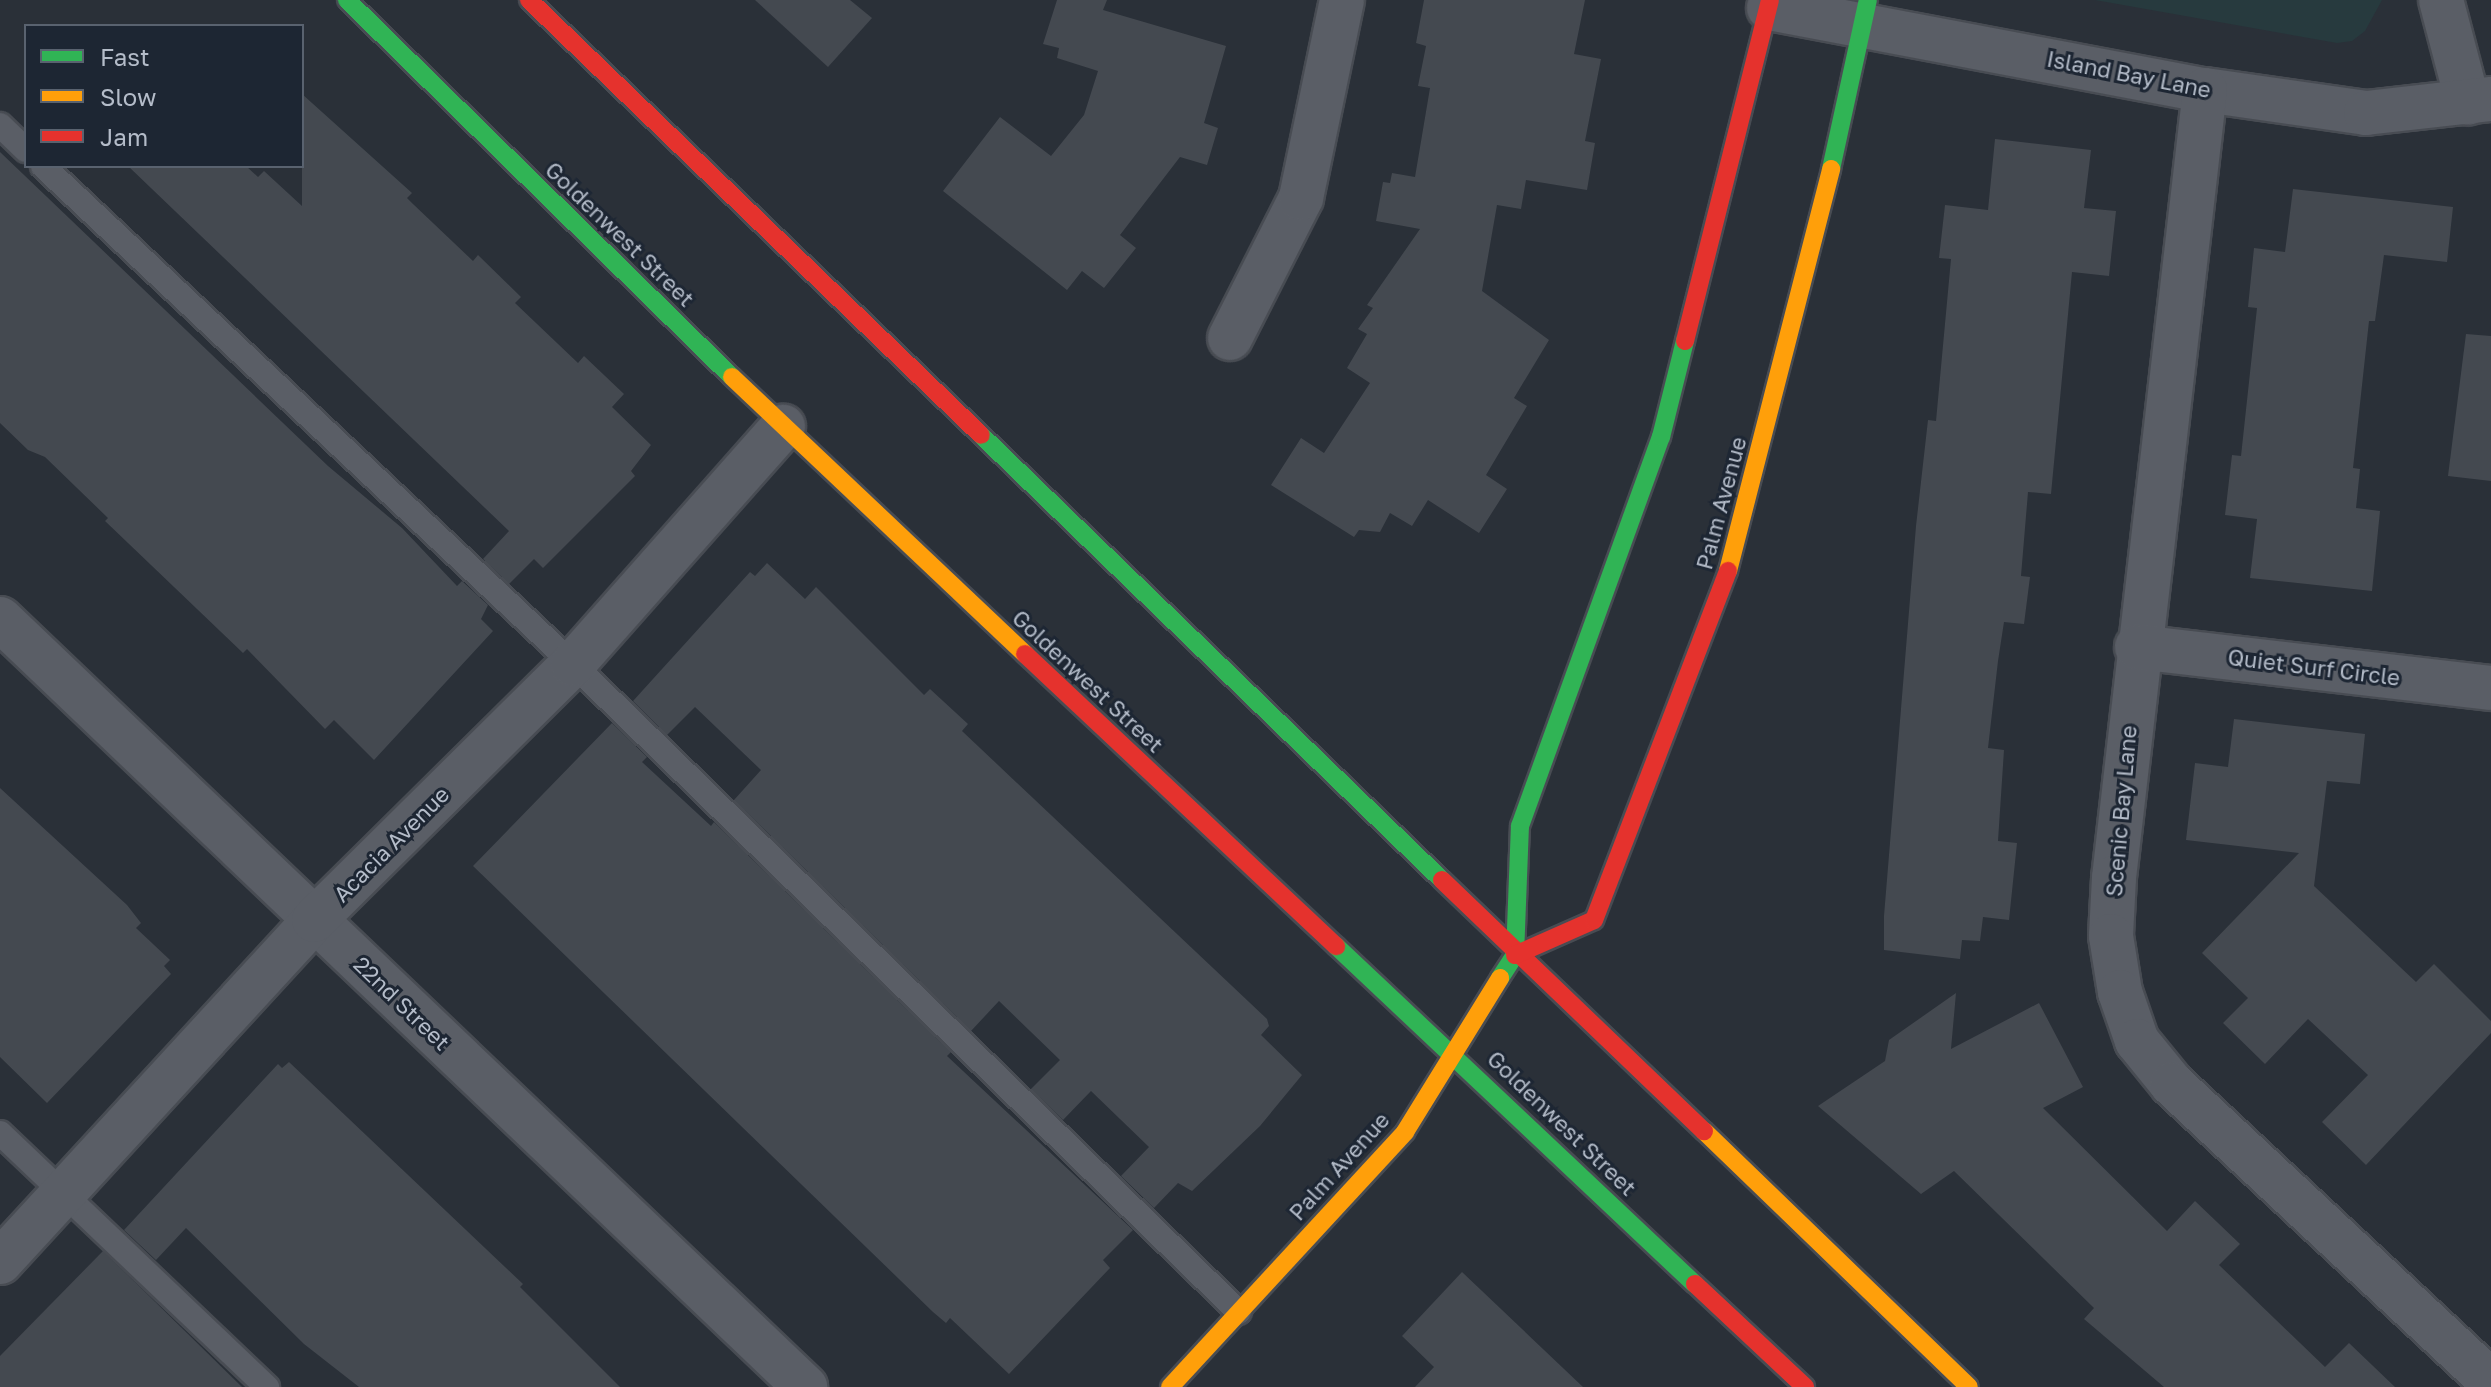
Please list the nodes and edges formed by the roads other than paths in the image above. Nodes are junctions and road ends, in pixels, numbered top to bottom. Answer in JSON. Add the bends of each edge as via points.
{"nodes":[{"id":1,"x":347,"y":0,"type":"edge"},
{"id":2,"x":529,"y":0,"type":"edge"},
{"id":3,"x":1341,"y":0,"type":"edge"},
{"id":4,"x":2441,"y":0,"type":"edge"},
{"id":5,"x":1769,"y":4,"type":"edge"},
{"id":6,"x":1866,"y":11,"type":"edge"},
{"id":7,"x":2205,"y":90,"type":"junction"},
{"id":8,"x":2480,"y":101,"type":"edge"},
{"id":9,"x":0,"y":125,"type":"edge"},
{"id":10,"x":24,"y":148,"type":"edge"},
{"id":11,"x":45,"y":168,"type":"edge"},
{"id":12,"x":1230,"y":338,"type":"dead end"},
{"id":13,"x":783,"y":427,"type":"junction"},
{"id":14,"x":0,"y":619,"type":"edge"},
{"id":15,"x":2137,"y":647,"type":"junction"},
{"id":16,"x":573,"y":664,"type":"junction"},
{"id":17,"x":2491,"y":688,"type":"edge"},
{"id":18,"x":314,"y":920,"type":"junction"},
{"id":19,"x":1515,"y":955,"type":"junction"},
{"id":20,"x":1451,"y":1051,"type":"junction"},
{"id":21,"x":0,"y":1133,"type":"edge"},
{"id":22,"x":63,"y":1194,"type":"junction"},
{"id":23,"x":0,"y":1262,"type":"edge"},
{"id":24,"x":1239,"y":1312,"type":"junction"},
{"id":25,"x":2491,"y":1381,"type":"edge"},
{"id":26,"x":267,"y":1387,"type":"edge"},
{"id":27,"x":805,"y":1387,"type":"edge"},
{"id":28,"x":1170,"y":1387,"type":"edge"},
{"id":29,"x":1805,"y":1387,"type":"edge"},
{"id":30,"x":1969,"y":1387,"type":"edge"}],
"edges":[{"from":1,"to":13,"type":"main road","name":"Goldenwest Street"},
{"from":2,"to":19,"type":"main road"},
{"from":3,"to":12,"type":"street","via":[[1301,198]]},
{"from":4,"to":8,"type":"street"},
{"from":5,"to":6,"type":"street","name":"Island Bay Lane"},
{"from":5,"to":19,"type":"main road","via":[[1661,437],[1520,826]]},
{"from":6,"to":7,"type":"street","name":"Island Bay Lane"},
{"from":6,"to":19,"type":"main road","name":"Palm Avenue","via":[[1805,285],[1724,586],[1594,920]]},
{"from":7,"to":8,"type":"street","name":"Island Bay Lane","via":[[2366,113]]},
{"from":7,"to":15,"type":"street","name":"Scenic Bay Lane"},
{"from":9,"to":10,"type":"lane"},
{"from":11,"to":16,"type":"lane"},
{"from":13,"to":16,"type":"street","name":"Acacia Avenue"},
{"from":13,"to":20,"type":"main road","name":"Goldenwest Street"},
{"from":14,"to":18,"type":"street","name":"22nd Street"},
{"from":15,"to":17,"type":"street","name":"Quiet Surf Circle"},
{"from":15,"to":25,"type":"street","name":"Scenic Bay Lane","via":[[2111,936],[2120,992],[2137,1041],[2172,1084]]},
{"from":16,"to":18,"type":"street","name":"Acacia Avenue"},
{"from":16,"to":24,"type":"lane"},
{"from":18,"to":22,"type":"street","name":"Acacia Avenue"},
{"from":18,"to":27,"type":"street","name":"22nd Street"},
{"from":19,"to":20,"type":"main road","name":"Palm Avenue"},
{"from":19,"to":30,"type":"main road"},
{"from":20,"to":24,"type":"main road","name":"Palm Avenue","via":[[1405,1132]]},
{"from":20,"to":29,"type":"main road","name":"Goldenwest Street"},
{"from":21,"to":22,"type":"lane"},
{"from":22,"to":23,"type":"street","name":"Acacia Avenue"},
{"from":22,"to":26,"type":"lane"},
{"from":24,"to":28,"type":"main road","name":"Palm Avenue"}]}
